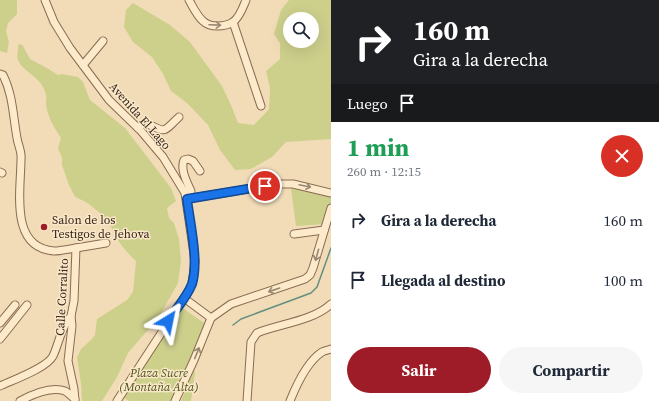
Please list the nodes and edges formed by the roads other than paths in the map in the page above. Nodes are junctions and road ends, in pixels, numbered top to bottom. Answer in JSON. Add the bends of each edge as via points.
{"nodes":[{"id":1,"x":45,"y":0,"type":"edge"},
{"id":2,"x":189,"y":0,"type":"edge"},
{"id":3,"x":246,"y":0,"type":"edge"},
{"id":4,"x":233,"y":22,"type":"junction"},
{"id":5,"x":104,"y":41,"type":"dead end"},
{"id":6,"x":83,"y":65,"type":"junction"},
{"id":7,"x":0,"y":74,"type":"edge"},
{"id":8,"x":260,"y":106,"type":"dead end"},
{"id":9,"x":179,"y":117,"type":"dead end"},
{"id":10,"x":138,"y":128,"type":"junction"},
{"id":11,"x":200,"y":171,"type":"dead end"},
{"id":12,"x":331,"y":193,"type":"edge"},
{"id":13,"x":186,"y":196,"type":"junction"},
{"id":14,"x":331,"y":208,"type":"edge"},
{"id":15,"x":324,"y":230,"type":"junction"},
{"id":16,"x":294,"y":234,"type":"dead end"},
{"id":17,"x":106,"y":243,"type":"dead end"},
{"id":18,"x":76,"y":248,"type":"junction"},
{"id":19,"x":184,"y":298,"type":"junction"},
{"id":20,"x":331,"y":304,"type":"edge"},
{"id":21,"x":15,"y":305,"type":"dead end"},
{"id":22,"x":27,"y":305,"type":"dead end"},
{"id":23,"x":71,"y":316,"type":"junction"},
{"id":24,"x":211,"y":318,"type":"junction"},
{"id":25,"x":0,"y":323,"type":"edge"},
{"id":26,"x":0,"y":339,"type":"edge"},
{"id":27,"x":331,"y":349,"type":"edge"},
{"id":28,"x":0,"y":386,"type":"edge"},
{"id":29,"x":75,"y":400,"type":"edge"},
{"id":30,"x":118,"y":400,"type":"edge"},
{"id":31,"x":20,"y":401,"type":"edge"},
{"id":32,"x":175,"y":401,"type":"edge"},
{"id":33,"x":247,"y":401,"type":"edge"},
{"id":34,"x":290,"y":401,"type":"edge"}],
"edges":[{"from":1,"to":6,"type":"street","name":"Avenida El Lago","via":[[54,22]]},
{"from":2,"to":4,"type":"street","one_way":true,"via":[[203,22],[220,26]]},
{"from":3,"to":4,"type":"street","via":[[241,13]]},
{"from":4,"to":8,"type":"street"},
{"from":5,"to":6,"type":"street"},
{"from":6,"to":10,"type":"street","name":"Avenida El Lago","via":[[109,100]]},
{"from":7,"to":18,"type":"street","name":"Calle Corralito","via":[[3,75],[11,95],[21,152],[19,205],[25,232],[35,246],[41,248],[55,251]]},
{"from":9,"to":10,"type":"street","via":[[162,131],[146,123]]},
{"from":10,"to":13,"type":"street","name":"Avenida El Lago","via":[[163,157]]},
{"from":11,"to":13,"type":"street","via":[[193,160],[184,160],[183,171],[191,191]]},
{"from":13,"to":12,"type":"street","one_way":true,"via":[[278,184],[293,184]]},
{"from":13,"to":19,"type":"street","name":"Avenida El Lago","via":[[195,261],[192,284]]},
{"from":14,"to":15,"type":"street"},
{"from":15,"to":16,"type":"street"},
{"from":15,"to":24,"type":"street","one_way":true,"via":[[313,268],[305,280],[231,304]]},
{"from":17,"to":18,"type":"street"},
{"from":18,"to":23,"type":"street","name":"Calle Corralito"},
{"from":19,"to":24,"type":"street"},
{"from":19,"to":30,"type":"street","name":"Avenida El Lago"},
{"from":20,"to":33,"type":"street","via":[[319,312],[257,333],[251,342]]},
{"from":21,"to":25,"type":"street"},
{"from":22,"to":26,"type":"street"},
{"from":23,"to":28,"type":"street","via":[[52,357],[45,364]]},
{"from":23,"to":29,"type":"street","name":"Calle Corralito","via":[[68,360]]},
{"from":32,"to":24,"type":"street","one_way":true},
{"from":27,"to":34,"type":"street","via":[[322,352],[313,360]]},
{"from":29,"to":31,"type":"street","via":[[66,392],[51,390],[42,391]]}]}
